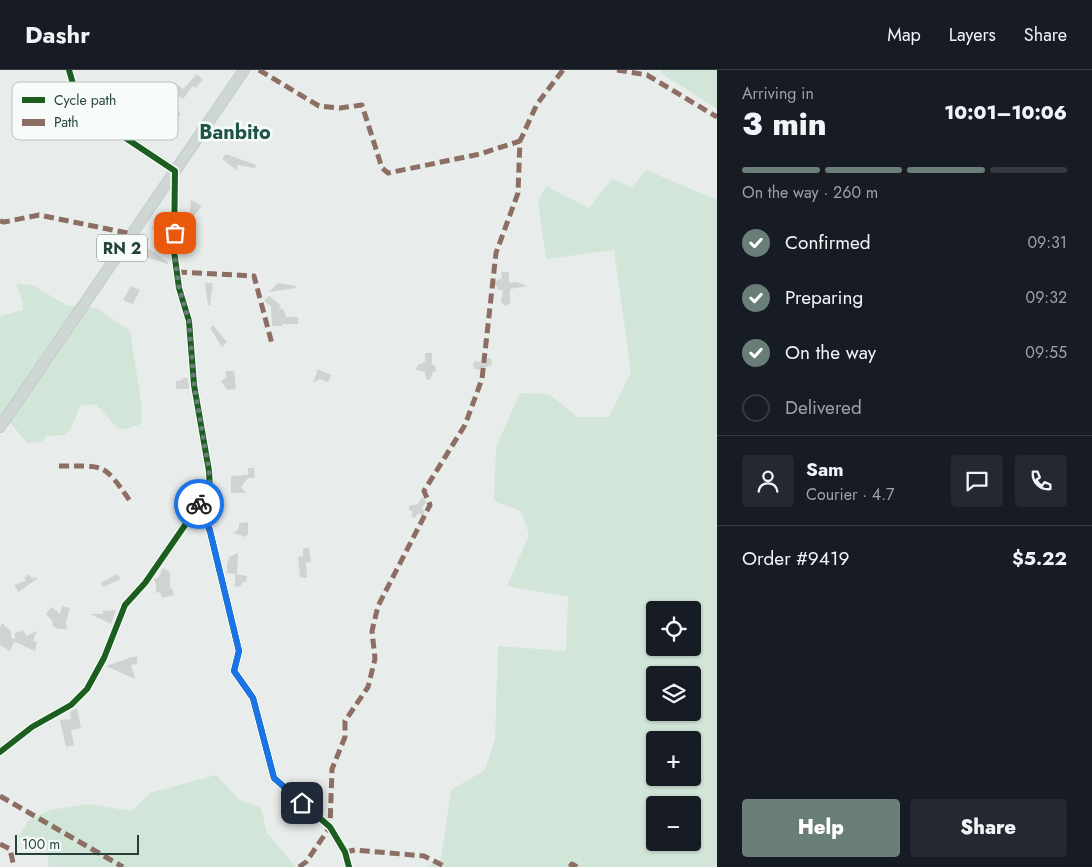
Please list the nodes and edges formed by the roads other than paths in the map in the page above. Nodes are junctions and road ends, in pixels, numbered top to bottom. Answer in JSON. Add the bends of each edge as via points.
{"nodes":[{"id":1,"x":244,"y":70,"type":"edge"},
{"id":2,"x":128,"y":140,"type":"edge"},
{"id":3,"x":175,"y":171,"type":"junction"},
{"id":4,"x":0,"y":426,"type":"edge"},
{"id":5,"x":199,"y":504,"type":"junction"},
{"id":6,"x":0,"y":752,"type":"edge"},
{"id":7,"x":349,"y":867,"type":"edge"}],
"edges":[{"from":1,"to":3,"type":"main road","number":"RN 2"},
{"from":2,"to":3,"type":"street"},
{"from":3,"to":4,"type":"main road","number":"RN 2"},
{"from":3,"to":5,"type":"street","via":[[174,251],[179,288],[189,321],[194,385],[209,470],[210,489]]},
{"from":5,"to":6,"type":"street","via":[[145,583],[125,605],[104,658],[87,689],[71,705],[32,727]]},
{"from":5,"to":7,"type":"street","via":[[210,531],[239,651],[234,671],[253,698],[274,778],[330,828],[345,852]]}]}
